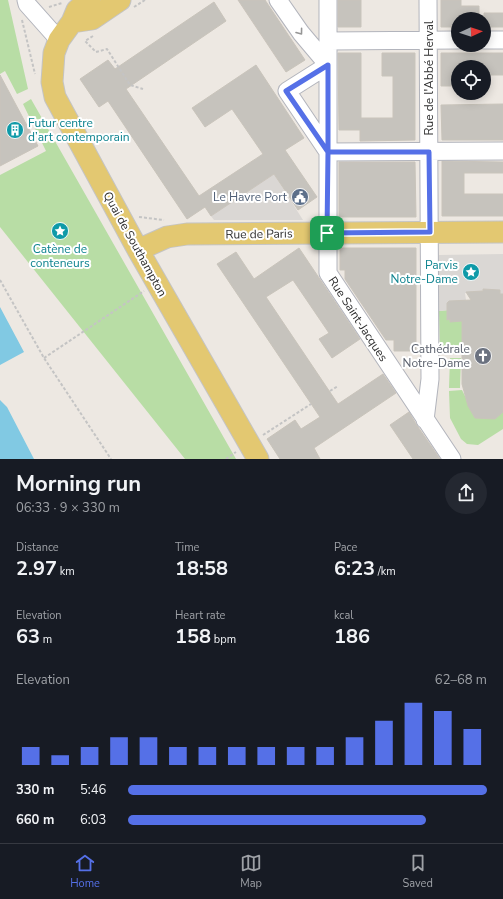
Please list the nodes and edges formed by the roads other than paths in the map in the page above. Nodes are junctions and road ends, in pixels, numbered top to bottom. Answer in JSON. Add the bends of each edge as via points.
{"nodes":[{"id":1,"x":90,"y":0,"type":"edge"},
{"id":2,"x":120,"y":0,"type":"edge"},
{"id":3,"x":278,"y":0,"type":"edge"},
{"id":4,"x":328,"y":0,"type":"edge"},
{"id":5,"x":428,"y":0,"type":"edge"},
{"id":6,"x":28,"y":4,"type":"edge"},
{"id":7,"x":72,"y":22,"type":"junction"},
{"id":8,"x":59,"y":40,"type":"junction"},
{"id":9,"x":429,"y":40,"type":"junction"},
{"id":10,"x":451,"y":40,"type":"edge"},
{"id":11,"x":491,"y":40,"type":"edge"},
{"id":12,"x":503,"y":40,"type":"edge"},
{"id":13,"x":328,"y":41,"type":"junction"},
{"id":14,"x":328,"y":65,"type":"junction"},
{"id":15,"x":328,"y":152,"type":"junction"},
{"id":16,"x":429,"y":152,"type":"junction"},
{"id":17,"x":503,"y":152,"type":"edge"},
{"id":18,"x":430,"y":232,"type":"junction"},
{"id":19,"x":503,"y":232,"type":"edge"},
{"id":20,"x":327,"y":233,"type":"junction"},
{"id":21,"x":138,"y":250,"type":"junction"},
{"id":22,"x":425,"y":420,"type":"junction"},
{"id":23,"x":253,"y":451,"type":"edge"},
{"id":24,"x":452,"y":459,"type":"edge"}],
"edges":[{"from":1,"to":7,"type":"main road","name":"Quai de Southampton","via":[[77,10]]},
{"from":2,"to":7,"type":"main road","via":[[92,19]]},
{"from":3,"to":14,"type":"street","one_way":true},
{"from":4,"to":13,"type":"street","name":"Rue Saint-Jacques"},
{"from":5,"to":9,"type":"street","name":"Rue de l'Abbé Herval"},
{"from":6,"to":8,"type":"street"},
{"from":7,"to":8,"type":"main road","name":"Quai de Southampton"},
{"from":8,"to":21,"type":"main road","name":"Quai de Southampton","via":[[52,66],[55,97]]},
{"from":9,"to":10,"type":"street"},
{"from":9,"to":13,"type":"street"},
{"from":9,"to":16,"type":"street","name":"Rue de l'Abbé Herval"},
{"from":11,"to":12,"type":"street"},
{"from":13,"to":14,"type":"street","name":"Rue Saint-Jacques"},
{"from":14,"to":15,"type":"street","name":"Rue Saint-Jacques"},
{"from":14,"to":15,"type":"street","via":[[286,91]]},
{"from":15,"to":16,"type":"street"},
{"from":15,"to":20,"type":"street","name":"Rue Saint-Jacques"},
{"from":16,"to":17,"type":"street"},
{"from":16,"to":18,"type":"street","name":"Rue de l'Abbé Herval"},
{"from":18,"to":19,"type":"main road","name":"Rue de Paris"},
{"from":18,"to":20,"type":"main road","name":"Rue de Paris"},
{"from":18,"to":22,"type":"street","name":"Rue de l'Abbé Herval","via":[[430,379]]},
{"from":20,"to":21,"type":"main road","name":"Rue de Paris","via":[[187,234],[167,237]]},
{"from":20,"to":22,"type":"street","name":"Rue Saint-Jacques","via":[[328,273]]},
{"from":21,"to":23,"type":"main road","name":"Quai de Southampton"},
{"from":22,"to":24,"type":"street","name":"Rue Saint-Jacques"}]}
